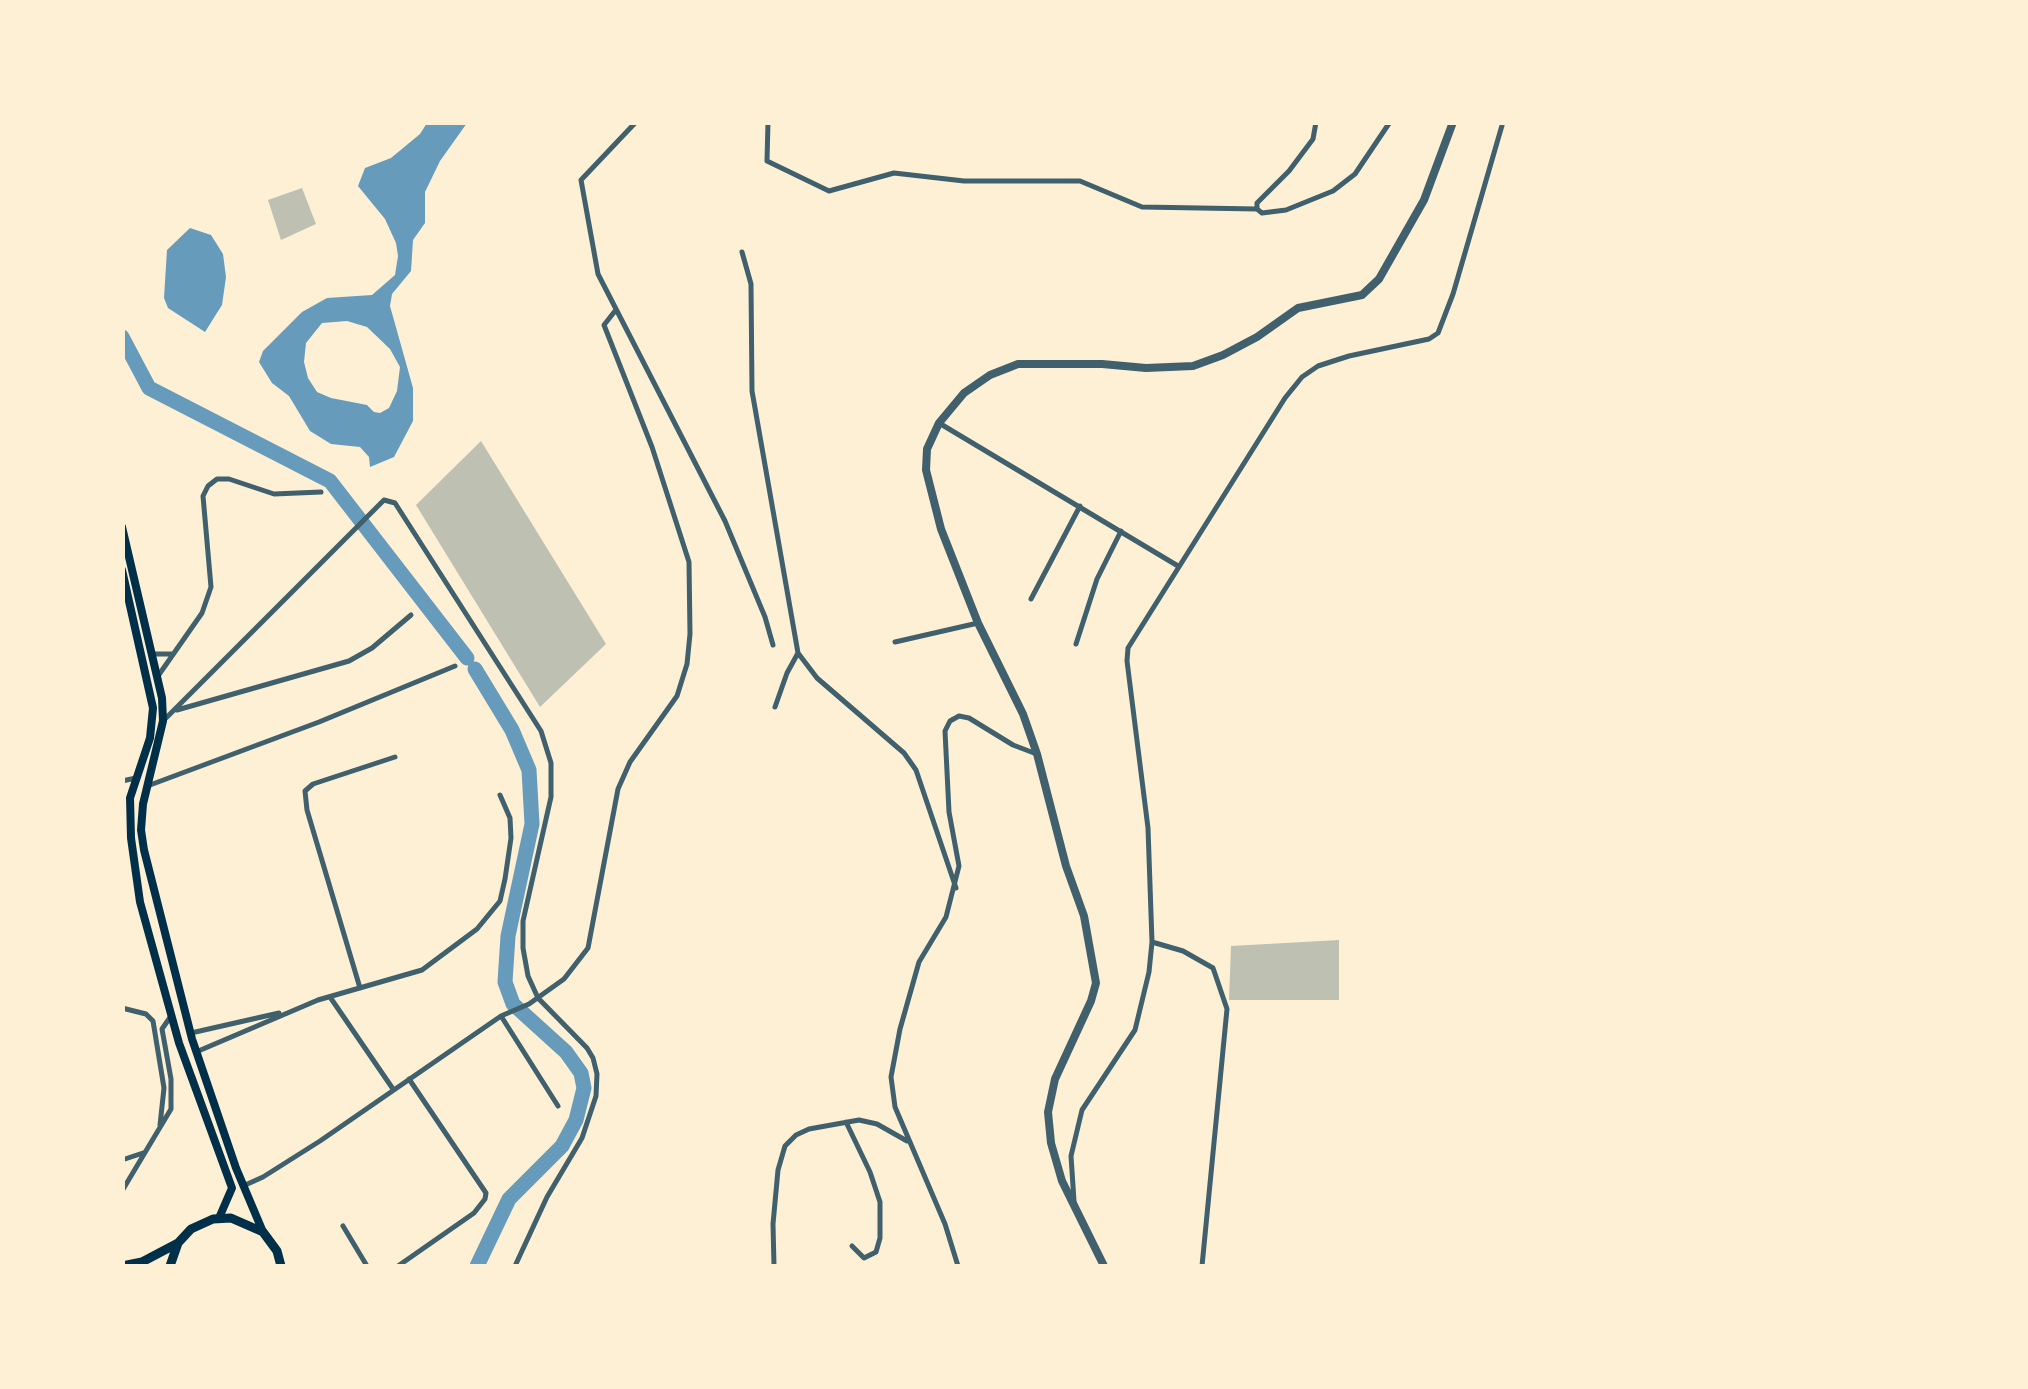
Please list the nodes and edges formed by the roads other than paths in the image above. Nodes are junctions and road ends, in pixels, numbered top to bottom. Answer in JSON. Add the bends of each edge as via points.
{"nodes":[{"id":1,"x":636,"y":122,"type":"edge"},
{"id":2,"x":768,"y":122,"type":"edge"},
{"id":3,"x":1316,"y":122,"type":"edge"},
{"id":4,"x":1390,"y":122,"type":"edge"},
{"id":5,"x":1454,"y":122,"type":"edge"},
{"id":6,"x":1503,"y":122,"type":"edge"},
{"id":7,"x":1256,"y":208,"type":"junction"},
{"id":8,"x":742,"y":252,"type":"dead end"},
{"id":9,"x":615,"y":311,"type":"junction"},
{"id":10,"x":939,"y":423,"type":"junction"},
{"id":11,"x":321,"y":492,"type":"dead end"},
{"id":12,"x":1080,"y":506,"type":"junction"},
{"id":13,"x":122,"y":527,"type":"edge"},
{"id":14,"x":1121,"y":531,"type":"junction"},
{"id":15,"x":1178,"y":566,"type":"junction"},
{"id":16,"x":122,"y":570,"type":"edge"},
{"id":17,"x":1031,"y":599,"type":"dead end"},
{"id":18,"x":411,"y":616,"type":"dead end"},
{"id":19,"x":978,"y":623,"type":"junction"},
{"id":20,"x":896,"y":642,"type":"dead end"},
{"id":21,"x":1076,"y":644,"type":"dead end"},
{"id":22,"x":772,"y":645,"type":"dead end"},
{"id":23,"x":798,"y":653,"type":"junction"},
{"id":24,"x":152,"y":654,"type":"junction"},
{"id":25,"x":173,"y":654,"type":"junction"},
{"id":26,"x":455,"y":666,"type":"dead end"},
{"id":27,"x":158,"y":676,"type":"junction"},
{"id":28,"x":775,"y":706,"type":"dead end"},
{"id":29,"x":176,"y":710,"type":"junction"},
{"id":30,"x":163,"y":722,"type":"junction"},
{"id":31,"x":1037,"y":754,"type":"junction"},
{"id":32,"x":395,"y":756,"type":"dead end"},
{"id":33,"x":136,"y":778,"type":"junction"},
{"id":34,"x":122,"y":780,"type":"edge"},
{"id":35,"x":150,"y":785,"type":"junction"},
{"id":36,"x":500,"y":795,"type":"dead end"},
{"id":37,"x":127,"y":839,"type":"edge"},
{"id":38,"x":956,"y":888,"type":"junction"},
{"id":39,"x":1152,"y":942,"type":"junction"},
{"id":40,"x":360,"y":989,"type":"junction"},
{"id":41,"x":330,"y":997,"type":"junction"},
{"id":42,"x":538,"y":998,"type":"junction"},
{"id":43,"x":122,"y":1008,"type":"edge"},
{"id":44,"x":292,"y":1010,"type":"junction"},
{"id":45,"x":170,"y":1016,"type":"junction"},
{"id":46,"x":501,"y":1016,"type":"junction"},
{"id":47,"x":190,"y":1033,"type":"junction"},
{"id":48,"x":196,"y":1052,"type":"junction"},
{"id":49,"x":409,"y":1079,"type":"junction"},
{"id":50,"x":393,"y":1090,"type":"junction"},
{"id":51,"x":558,"y":1106,"type":"dead end"},
{"id":52,"x":846,"y":1122,"type":"junction"},
{"id":53,"x":159,"y":1128,"type":"junction"},
{"id":54,"x":909,"y":1142,"type":"junction"},
{"id":55,"x":143,"y":1153,"type":"junction"},
{"id":56,"x":122,"y":1160,"type":"edge"},
{"id":57,"x":243,"y":1186,"type":"junction"},
{"id":58,"x":122,"y":1191,"type":"edge"},
{"id":59,"x":1074,"y":1203,"type":"junction"},
{"id":60,"x":219,"y":1218,"type":"junction"},
{"id":61,"x":343,"y":1226,"type":"dead end"},
{"id":62,"x":263,"y":1232,"type":"junction"},
{"id":63,"x":178,"y":1242,"type":"junction"},
{"id":64,"x":852,"y":1246,"type":"dead end"},
{"id":65,"x":122,"y":1266,"type":"edge"},
{"id":66,"x":170,"y":1266,"type":"edge"},
{"id":67,"x":281,"y":1266,"type":"edge"},
{"id":68,"x":367,"y":1266,"type":"edge"},
{"id":69,"x":398,"y":1266,"type":"edge"},
{"id":70,"x":515,"y":1266,"type":"edge"},
{"id":71,"x":774,"y":1266,"type":"edge"},
{"id":72,"x":958,"y":1266,"type":"edge"},
{"id":73,"x":1104,"y":1266,"type":"edge"},
{"id":74,"x":1202,"y":1266,"type":"edge"}],
"edges":[{"from":1,"to":9,"type":"street","via":[[581,180],[598,274]]},
{"from":2,"to":7,"type":"street","via":[[767,161],[829,191],[894,172],[964,181],[1080,181],[1142,208]]},
{"from":3,"to":7,"type":"street","via":[[1312,139]]},
{"from":4,"to":7,"type":"street","via":[[1355,174],[1333,191],[1269,214]]},
{"from":5,"to":10,"type":"street","via":[[1424,200],[1379,280],[1362,295],[1298,308],[1257,337],[1192,366],[1018,364],[964,394]]},
{"from":6,"to":15,"type":"street","via":[[1438,334],[1333,361],[1302,378]]},
{"from":8,"to":23,"type":"street","via":[[751,284],[752,392]]},
{"from":9,"to":22,"type":"street","via":[[725,521]]},
{"from":9,"to":42,"type":"street","via":[[604,325],[689,562],[686,664],[677,696],[618,788],[588,948]]},
{"from":10,"to":12,"type":"street"},
{"from":10,"to":19,"type":"street","via":[[927,448],[929,487]]},
{"from":11,"to":25,"type":"street","via":[[274,494],[228,479],[208,486],[203,496],[211,586],[202,613]]},
{"from":12,"to":14,"type":"street"},
{"from":12,"to":17,"type":"street"},
{"from":13,"to":24,"type":"main road"},
{"from":14,"to":15,"type":"street"},
{"from":14,"to":21,"type":"street"},
{"from":15,"to":39,"type":"street","via":[[1134,634],[1127,661],[1148,828]]},
{"from":16,"to":33,"type":"main road","via":[[153,708]]},
{"from":18,"to":29,"type":"street","via":[[348,661]]},
{"from":19,"to":20,"type":"street"},
{"from":19,"to":31,"type":"street"},
{"from":23,"to":28,"type":"street"},
{"from":23,"to":38,"type":"street","via":[[916,770]]},
{"from":24,"to":25,"type":"street"},
{"from":24,"to":27,"type":"main road"},
{"from":25,"to":27,"type":"street"},
{"from":26,"to":35,"type":"street"},
{"from":27,"to":30,"type":"main road"},
{"from":29,"to":30,"type":"street"},
{"from":29,"to":42,"type":"street","via":[[384,500],[396,503],[542,731],[552,796],[523,921],[528,976]]},
{"from":30,"to":35,"type":"main road"},
{"from":31,"to":38,"type":"street","via":[[969,718],[950,721],[946,781],[960,866]]},
{"from":31,"to":59,"type":"street","via":[[1095,965],[1091,1002],[1054,1079],[1048,1112],[1062,1180]]},
{"from":32,"to":40,"type":"street","via":[[305,792]]},
{"from":33,"to":34,"type":"street"},
{"from":33,"to":37,"type":"main road"},
{"from":35,"to":47,"type":"main road","via":[[143,804],[144,850]]},
{"from":36,"to":40,"type":"street","via":[[511,838],[491,916],[422,970]]},
{"from":37,"to":45,"type":"main road"},
{"from":38,"to":54,"type":"street","via":[[918,962],[900,1028],[891,1077]]},
{"from":39,"to":59,"type":"street","via":[[1134,1030],[1082,1110],[1071,1156]]},
{"from":39,"to":74,"type":"street","via":[[1214,968],[1227,1009]]},
{"from":40,"to":41,"type":"street"},
{"from":41,"to":44,"type":"street"},
{"from":41,"to":50,"type":"street"},
{"from":42,"to":46,"type":"street"},
{"from":42,"to":70,"type":"street","via":[[587,1048],[597,1074],[596,1096],[582,1138]]},
{"from":43,"to":53,"type":"street","via":[[152,1020],[164,1088]]},
{"from":44,"to":47,"type":"street"},
{"from":44,"to":48,"type":"street"},
{"from":45,"to":53,"type":"street","via":[[162,1029],[173,1100]]},
{"from":45,"to":60,"type":"main road","via":[[232,1188]]},
{"from":46,"to":49,"type":"street"},
{"from":46,"to":51,"type":"street"},
{"from":47,"to":48,"type":"main road"},
{"from":48,"to":57,"type":"main road"},
{"from":49,"to":50,"type":"street"},
{"from":49,"to":69,"type":"street","via":[[486,1193],[474,1212]]},
{"from":50,"to":57,"type":"street"},
{"from":52,"to":54,"type":"street","via":[[876,1124]]},
{"from":52,"to":64,"type":"street","via":[[880,1202],[876,1252],[864,1258]]},
{"from":52,"to":71,"type":"street","via":[[809,1129],[785,1146],[774,1206]]},
{"from":53,"to":55,"type":"street"},
{"from":54,"to":72,"type":"street"},
{"from":55,"to":56,"type":"street"},
{"from":55,"to":58,"type":"street"},
{"from":57,"to":62,"type":"main road"},
{"from":59,"to":73,"type":"street"},
{"from":60,"to":62,"type":"main road","via":[[242,1220]]},
{"from":60,"to":63,"type":"main road"},
{"from":61,"to":68,"type":"street"},
{"from":62,"to":67,"type":"main road"},
{"from":63,"to":65,"type":"main road"},
{"from":63,"to":66,"type":"main road"}]}
